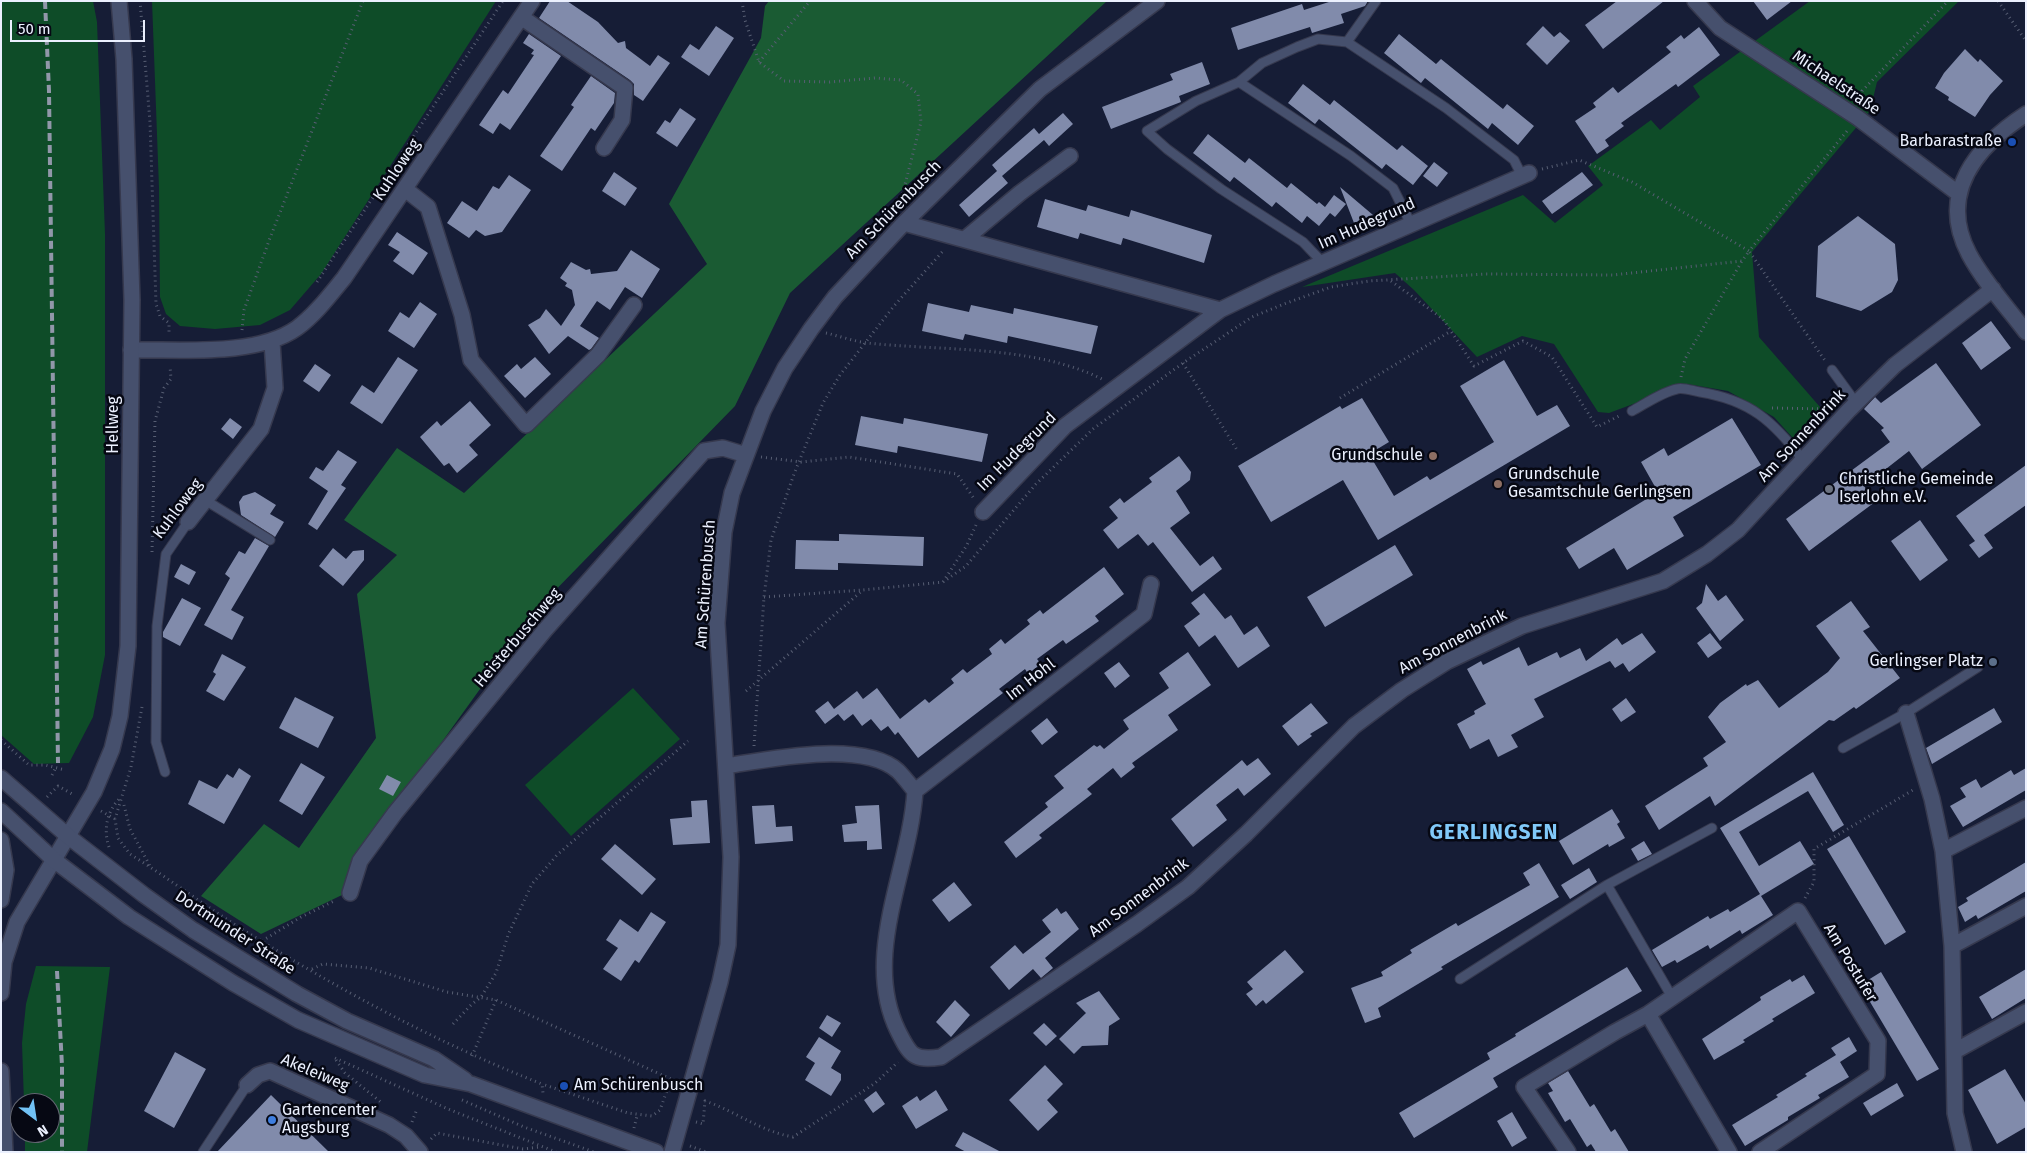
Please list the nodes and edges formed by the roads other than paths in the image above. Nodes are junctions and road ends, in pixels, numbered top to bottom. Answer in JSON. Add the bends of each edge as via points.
{"nodes":[{"id":1,"x":120,"y":1,"type":"edge"},
{"id":2,"x":532,"y":1,"type":"edge"},
{"id":3,"x":1157,"y":1,"type":"edge"},
{"id":4,"x":1376,"y":1,"type":"edge"},
{"id":5,"x":1695,"y":1,"type":"edge"},
{"id":6,"x":522,"y":18,"type":"junction"},
{"id":7,"x":1347,"y":42,"type":"junction"},
{"id":8,"x":1240,"y":82,"type":"junction"},
{"id":9,"x":2026,"y":114,"type":"edge"},
{"id":10,"x":604,"y":148,"type":"dead end"},
{"id":11,"x":1070,"y":156,"type":"dead end"},
{"id":12,"x":1526,"y":174,"type":"joint"},
{"id":13,"x":405,"y":188,"type":"junction"},
{"id":14,"x":1959,"y":194,"type":"junction"},
{"id":15,"x":904,"y":222,"type":"junction"},
{"id":16,"x":1411,"y":224,"type":"junction"},
{"id":17,"x":960,"y":238,"type":"junction"},
{"id":18,"x":1323,"y":263,"type":"junction"},
{"id":19,"x":1994,"y":289,"type":"junction"},
{"id":20,"x":634,"y":305,"type":"dead end"},
{"id":21,"x":1220,"y":310,"type":"junction"},
{"id":22,"x":2026,"y":332,"type":"edge"},
{"id":23,"x":272,"y":342,"type":"junction"},
{"id":24,"x":131,"y":350,"type":"junction"},
{"id":25,"x":1832,"y":370,"type":"road end"},
{"id":26,"x":1852,"y":406,"type":"junction"},
{"id":27,"x":1632,"y":411,"type":"road end"},
{"id":28,"x":746,"y":455,"type":"junction"},
{"id":29,"x":1803,"y":460,"type":"junction"},
{"id":30,"x":205,"y":500,"type":"junction"},
{"id":31,"x":983,"y":512,"type":"road end"},
{"id":32,"x":188,"y":522,"type":"joint"},
{"id":33,"x":270,"y":540,"type":"dead end"},
{"id":34,"x":1151,"y":584,"type":"dead end"},
{"id":35,"x":1978,"y":667,"type":"dead end"},
{"id":36,"x":1906,"y":713,"type":"junction"},
{"id":37,"x":1843,"y":748,"type":"dead end"},
{"id":38,"x":726,"y":766,"type":"junction"},
{"id":39,"x":165,"y":772,"type":"dead end"},
{"id":40,"x":1,"y":778,"type":"edge"},
{"id":41,"x":915,"y":791,"type":"junction"},
{"id":42,"x":2026,"y":808,"type":"edge"},
{"id":43,"x":1,"y":811,"type":"edge"},
{"id":44,"x":1712,"y":828,"type":"dead end"},
{"id":45,"x":69,"y":837,"type":"junction"},
{"id":46,"x":1,"y":840,"type":"edge"},
{"id":47,"x":1943,"y":851,"type":"junction"},
{"id":48,"x":54,"y":860,"type":"junction"},
{"id":49,"x":1607,"y":885,"type":"junction"},
{"id":50,"x":350,"y":893,"type":"road end"},
{"id":51,"x":1,"y":900,"type":"edge"},
{"id":52,"x":2026,"y":906,"type":"edge"},
{"id":53,"x":1952,"y":946,"type":"junction"},
{"id":54,"x":1460,"y":979,"type":"dead end"},
{"id":55,"x":1,"y":993,"type":"edge"},
{"id":56,"x":1672,"y":997,"type":"junction"},
{"id":57,"x":2026,"y":1012,"type":"edge"},
{"id":58,"x":1648,"y":1014,"type":"junction"},
{"id":59,"x":1955,"y":1051,"type":"junction"},
{"id":60,"x":1,"y":1071,"type":"edge"},
{"id":61,"x":471,"y":1084,"type":"junction"},
{"id":62,"x":247,"y":1086,"type":"joint"},
{"id":63,"x":673,"y":1147,"type":"edge"},
{"id":64,"x":419,"y":1151,"type":"edge"},
{"id":65,"x":5,"y":1152,"type":"edge"},
{"id":66,"x":203,"y":1152,"type":"edge"},
{"id":67,"x":656,"y":1152,"type":"edge"},
{"id":68,"x":1568,"y":1152,"type":"edge"},
{"id":69,"x":1729,"y":1152,"type":"edge"},
{"id":70,"x":1760,"y":1152,"type":"edge"},
{"id":71,"x":1964,"y":1152,"type":"edge"}],
"edges":[{"from":1,"to":24,"type":"street","name":"Hellweg"},
{"from":2,"to":6,"type":"street","name":"Kuhloweg"},
{"from":3,"to":15,"type":"street","name":"Am Schürenbusch","via":[[1040,89]]},
{"from":4,"to":7,"type":"lane"},
{"from":5,"to":14,"type":"street","name":"Michaelstraße","via":[[1720,28],[1858,118]]},
{"from":6,"to":10,"type":"street","via":[[625,88],[622,120]]},
{"from":6,"to":13,"type":"street","name":"Kuhloweg"},
{"from":7,"to":8,"type":"lane","via":[[1318,39],[1262,63]]},
{"from":7,"to":12,"type":"lane","via":[[1446,108],[1514,160]]},
{"from":8,"to":16,"type":"lane","via":[[1393,188]]},
{"from":8,"to":18,"type":"lane","via":[[1196,102],[1147,131],[1222,189],[1303,242]]},
{"from":9,"to":14,"type":"street","via":[[2004,128],[1978,153]]},
{"from":11,"to":17,"type":"street"},
{"from":12,"to":16,"type":"street","name":"Im Hudegrund"},
{"from":13,"to":20,"type":"street","via":[[428,207],[462,315],[471,360],[526,425],[598,355]]},
{"from":13,"to":23,"type":"street","name":"Kuhloweg","via":[[344,278],[318,309],[297,328]]},
{"from":14,"to":19,"type":"street","via":[[1961,232],[1969,254]]},
{"from":15,"to":17,"type":"street"},
{"from":15,"to":28,"type":"street","name":"Am Schürenbusch","via":[[811,329],[772,394]]},
{"from":16,"to":18,"type":"street","name":"Im Hudegrund"},
{"from":17,"to":21,"type":"street"},
{"from":18,"to":21,"type":"street","name":"Im Hudegrund"},
{"from":19,"to":22,"type":"street"},
{"from":19,"to":26,"type":"street","name":"Am Sonnenbrink","via":[[1895,365]]},
{"from":21,"to":31,"type":"street","name":"Im Hudegrund","via":[[1066,426]]},
{"from":23,"to":24,"type":"street","name":"Kuhloweg"},
{"from":23,"to":30,"type":"street","name":"Kuhloweg","via":[[275,388],[269,411],[261,428]]},
{"from":24,"to":45,"type":"street","name":"Hellweg","via":[[128,646],[120,716],[112,749]]},
{"from":25,"to":26,"type":"lane"},
{"from":26,"to":29,"type":"street","name":"Am Sonnenbrink"},
{"from":27,"to":29,"type":"lane","via":[[1678,388],[1708,393],[1751,408],[1781,431]]},
{"from":28,"to":38,"type":"street","name":"Am Schürenbusch","via":[[732,493],[724,532],[717,623]]},
{"from":28,"to":50,"type":"street","name":"Heisterbuschweg","via":[[723,448],[704,451],[545,630],[395,813],[360,861]]},
{"from":29,"to":41,"type":"street","name":"Am Sonnenbrink","via":[[1738,530],[1663,581],[1522,626],[1448,661],[1402,690],[1354,726],[1188,887],[941,1057],[923,1060],[909,1053],[896,1026],[884,980],[886,936],[914,817]]},
{"from":30,"to":32,"type":"street","name":"Kuhloweg"},
{"from":30,"to":33,"type":"lane"},
{"from":32,"to":39,"type":"lane","name":"Kuhloweg","via":[[166,554],[157,626],[156,742]]},
{"from":34,"to":41,"type":"street","name":"Im Hohl","via":[[1144,614]]},
{"from":35,"to":36,"type":"lane"},
{"from":36,"to":37,"type":"lane"},
{"from":36,"to":47,"type":"street"},
{"from":38,"to":41,"type":"street","via":[[843,753],[869,756],[897,770]]},
{"from":38,"to":63,"type":"street","name":"Am Schürenbusch","via":[[730,857],[728,944]]},
{"from":40,"to":45,"type":"street","name":"Dortmunder Straße"},
{"from":42,"to":47,"type":"street"},
{"from":43,"to":48,"type":"street","name":"Dortmunder Straße"},
{"from":44,"to":49,"type":"lane"},
{"from":45,"to":48,"type":"street","name":"Hellweg"},
{"from":45,"to":61,"type":"street","name":"Dortmunder Straße","via":[[144,895],[242,961],[347,1021],[434,1059]]},
{"from":46,"to":51,"type":"street","via":[[6,870]]},
{"from":47,"to":53,"type":"street"},
{"from":48,"to":55,"type":"street","name":"Hellweg","via":[[18,922],[4,962]]},
{"from":48,"to":61,"type":"street","name":"Dortmunder Straße","via":[[129,917],[298,1020],[425,1075]]},
{"from":49,"to":54,"type":"lane"},
{"from":49,"to":56,"type":"lane"},
{"from":52,"to":53,"type":"street"},
{"from":53,"to":59,"type":"street"},
{"from":56,"to":58,"type":"street"},
{"from":56,"to":70,"type":"street","name":"Am Postufer","via":[[1798,911],[1878,1041],[1877,1074]]},
{"from":57,"to":59,"type":"street"},
{"from":58,"to":68,"type":"street","via":[[1524,1087]]},
{"from":58,"to":69,"type":"street"},
{"from":59,"to":71,"type":"street","via":[[1955,1113]]},
{"from":60,"to":65,"type":"street"},
{"from":61,"to":67,"type":"street","name":"Dortmunder Straße"},
{"from":62,"to":64,"type":"street","name":"Akeleiweg","via":[[258,1074],[270,1071],[389,1124]]},
{"from":62,"to":66,"type":"lane"}]}
